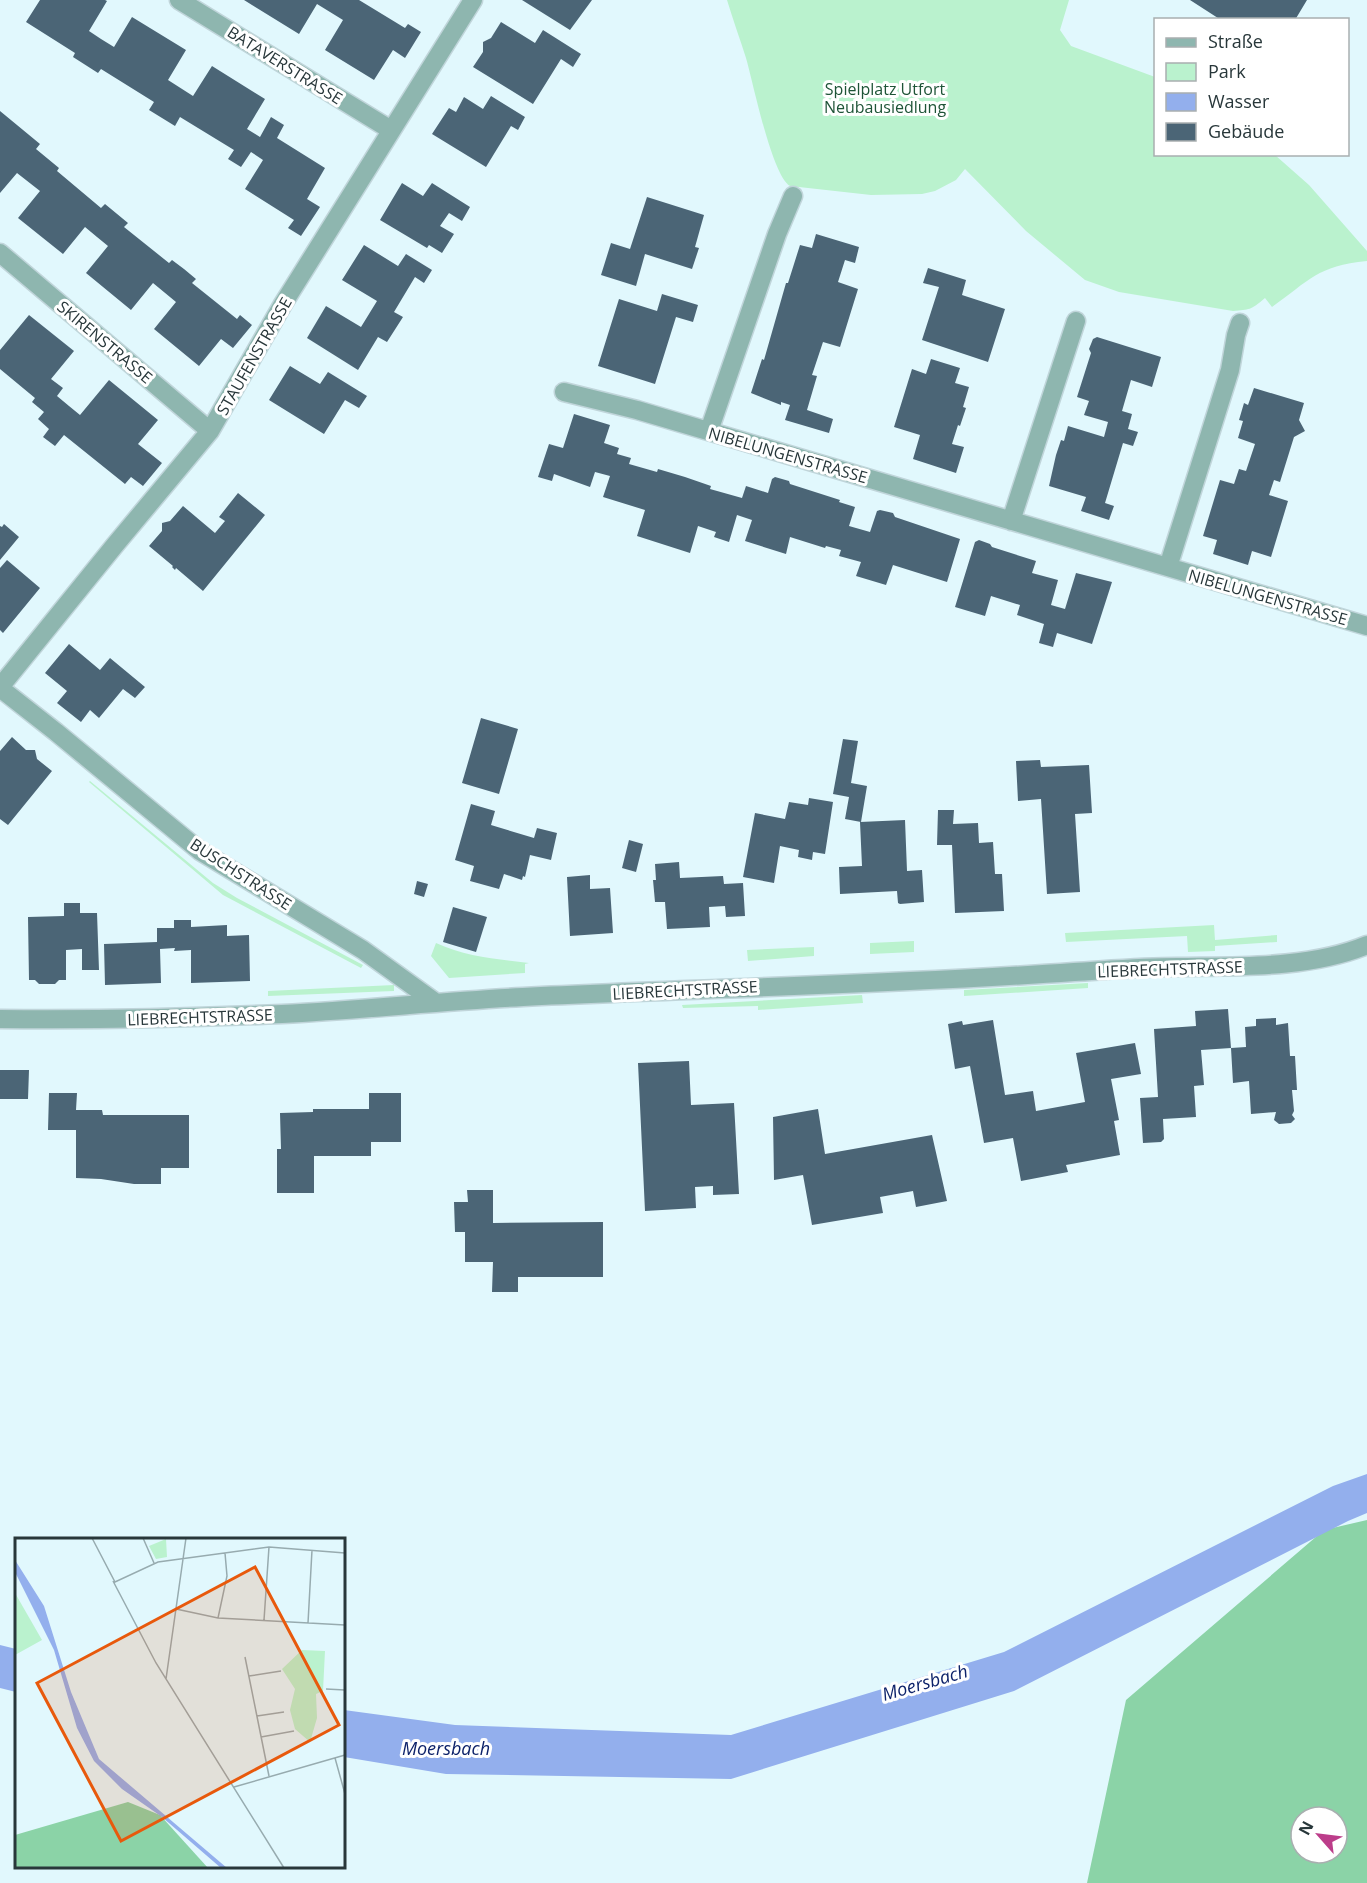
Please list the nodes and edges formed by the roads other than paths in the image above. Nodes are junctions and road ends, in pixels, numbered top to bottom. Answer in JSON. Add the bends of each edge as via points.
{"nodes":[{"id":1,"x":179,"y":0,"type":"edge"},
{"id":2,"x":473,"y":0,"type":"edge"},
{"id":3,"x":391,"y":130,"type":"junction"},
{"id":4,"x":793,"y":196,"type":"dead end"},
{"id":5,"x":0,"y":253,"type":"edge"},
{"id":6,"x":1076,"y":321,"type":"dead end"},
{"id":7,"x":1240,"y":323,"type":"dead end"},
{"id":8,"x":564,"y":392,"type":"dead end"},
{"id":9,"x":210,"y":431,"type":"junction"},
{"id":10,"x":709,"y":432,"type":"junction"},
{"id":11,"x":1011,"y":521,"type":"junction"},
{"id":12,"x":1168,"y":567,"type":"junction"},
{"id":13,"x":1367,"y":626,"type":"edge"},
{"id":14,"x":0,"y":688,"type":"edge"},
{"id":15,"x":1367,"y":945,"type":"edge"},
{"id":16,"x":435,"y":1002,"type":"junction"},
{"id":17,"x":0,"y":1019,"type":"edge"}],
"edges":[{"from":1,"to":3,"type":"street","name":"BATAVERSTRASSE"},
{"from":2,"to":3,"type":"street","name":"STAUFENSTRASSE"},
{"from":3,"to":9,"type":"street","name":"STAUFENSTRASSE"},
{"from":4,"to":10,"type":"street"},
{"from":5,"to":9,"type":"street","name":"SKIRENSTRASSE"},
{"from":6,"to":11,"type":"street"},
{"from":7,"to":12,"type":"street","name":"NIBELUNGENSTRASSE","via":[[1230,370]]},
{"from":8,"to":10,"type":"street","name":"NIBELUNGENSTRASSE"},
{"from":9,"to":14,"type":"street","name":"STAUFENSTRASSE"},
{"from":10,"to":11,"type":"street","name":"NIBELUNGENSTRASSE"},
{"from":11,"to":12,"type":"street","name":"NIBELUNGENSTRASSE"},
{"from":12,"to":13,"type":"street","name":"NIBELUNGENSTRASSE"},
{"from":14,"to":16,"type":"street","name":"BUSCHSTRASSE","via":[[200,850],[363,950]]},
{"from":15,"to":16,"type":"street","name":"LIEBRECHTSTRASSE","via":[[1346,954],[1265,966],[1139,968],[903,983]]},
{"from":16,"to":17,"type":"street","name":"LIEBRECHTSTRASSE","via":[[286,1013],[99,1020]]}]}
